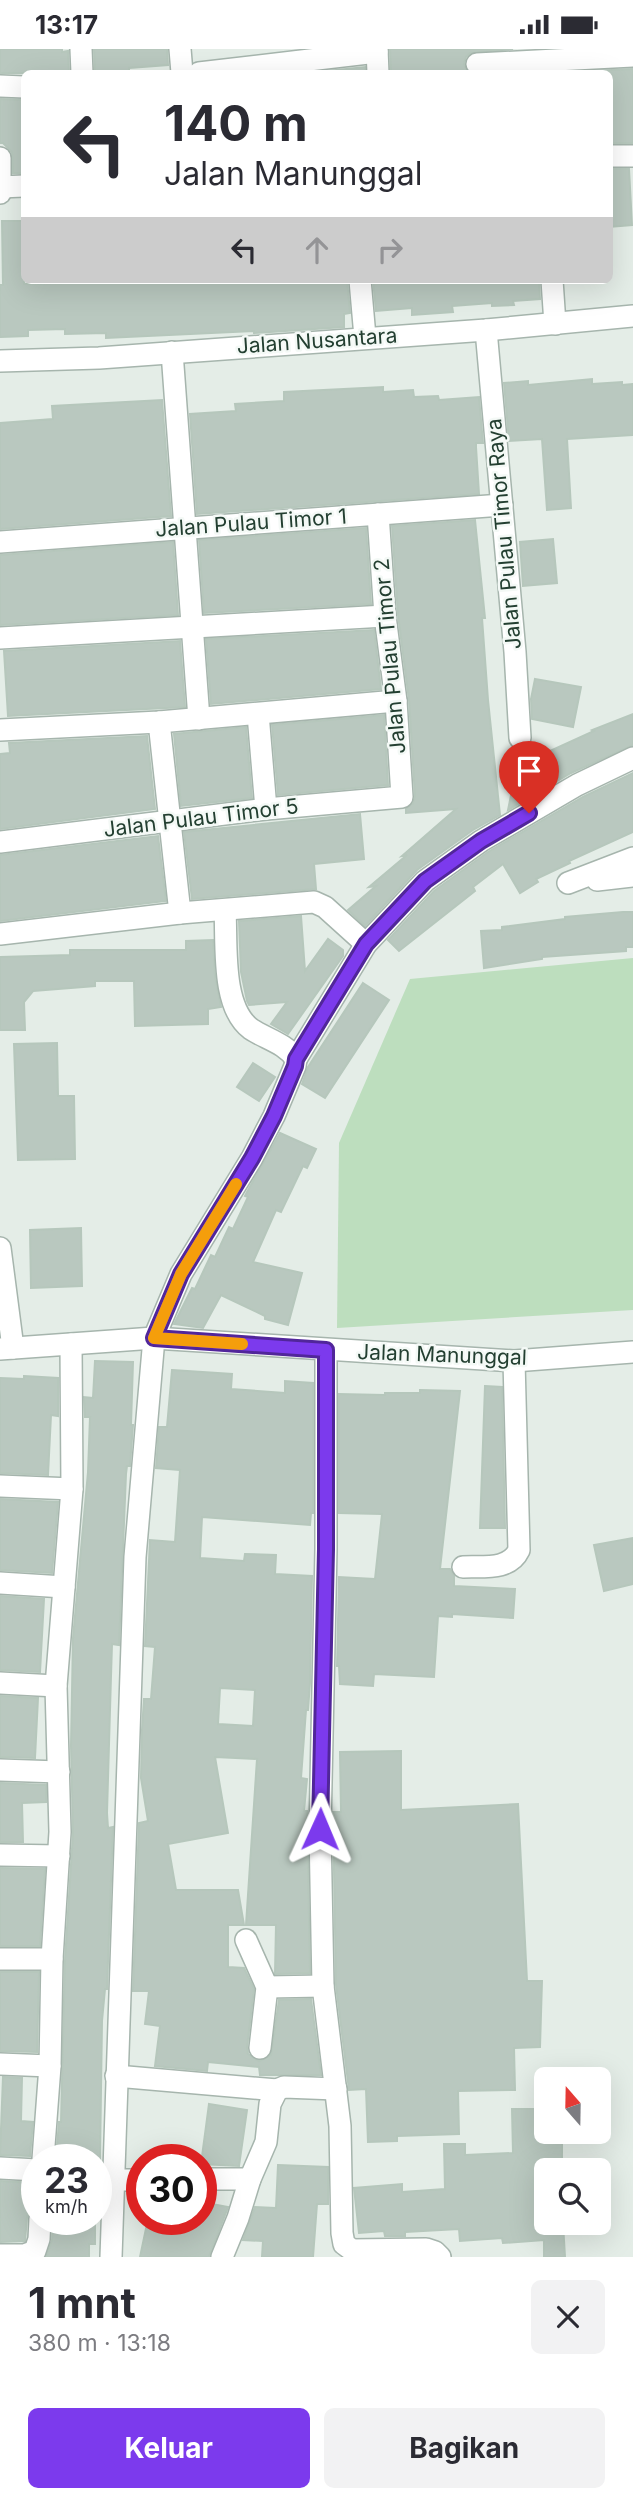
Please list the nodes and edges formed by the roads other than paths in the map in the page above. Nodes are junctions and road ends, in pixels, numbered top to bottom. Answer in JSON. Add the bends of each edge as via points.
{"nodes":[{"id":1,"x":81,"y":49,"type":"edge"},
{"id":2,"x":180,"y":49,"type":"edge"},
{"id":3,"x":377,"y":50,"type":"edge"},
{"id":4,"x":280,"y":56,"type":"edge"},
{"id":5,"x":633,"y":56,"type":"edge"},
{"id":6,"x":477,"y":62,"type":"edge"},
{"id":7,"x":82,"y":70,"type":"edge"},
{"id":8,"x":181,"y":70,"type":"edge"},
{"id":9,"x":213,"y":70,"type":"edge"},
{"id":10,"x":379,"y":70,"type":"edge"},
{"id":11,"x":0,"y":86,"type":"edge"},
{"id":12,"x":21,"y":87,"type":"edge"},
{"id":13,"x":613,"y":156,"type":"edge"},
{"id":14,"x":633,"y":156,"type":"edge"},
{"id":15,"x":0,"y":158,"type":"edge"},
{"id":16,"x":21,"y":186,"type":"edge"},
{"id":17,"x":0,"y":187,"type":"edge"},
{"id":18,"x":0,"y":193,"type":"edge"},
{"id":19,"x":360,"y":284,"type":"edge"},
{"id":20,"x":552,"y":284,"type":"edge"},
{"id":21,"x":633,"y":316,"type":"edge"},
{"id":22,"x":555,"y":324,"type":"junction"},
{"id":23,"x":486,"y":330,"type":"junction"},
{"id":24,"x":365,"y":337,"type":"junction"},
{"id":25,"x":172,"y":352,"type":"junction"},
{"id":26,"x":0,"y":362,"type":"edge"},
{"id":27,"x":502,"y":505,"type":"junction"},
{"id":28,"x":378,"y":515,"type":"junction"},
{"id":29,"x":184,"y":528,"type":"junction"},
{"id":30,"x":0,"y":542,"type":"edge"},
{"id":31,"x":385,"y":616,"type":"junction"},
{"id":32,"x":191,"y":627,"type":"junction"},
{"id":33,"x":0,"y":638,"type":"edge"},
{"id":34,"x":396,"y":702,"type":"junction"},
{"id":35,"x":258,"y":714,"type":"junction"},
{"id":36,"x":199,"y":719,"type":"junction"},
{"id":37,"x":159,"y":722,"type":"junction"},
{"id":38,"x":0,"y":730,"type":"edge"},
{"id":39,"x":520,"y":738,"type":"dead end"},
{"id":40,"x":633,"y":758,"type":"edge"},
{"id":41,"x":402,"y":797,"type":"joint"},
{"id":42,"x":266,"y":809,"type":"junction"},
{"id":43,"x":169,"y":821,"type":"junction"},
{"id":44,"x":0,"y":842,"type":"edge"},
{"id":45,"x":633,"y":858,"type":"edge"},
{"id":46,"x":633,"y":876,"type":"edge"},
{"id":47,"x":225,"y":910,"type":"junction"},
{"id":48,"x":180,"y":913,"type":"junction"},
{"id":49,"x":0,"y":934,"type":"edge"},
{"id":50,"x":366,"y":944,"type":"junction"},
{"id":51,"x":296,"y":1059,"type":"junction"},
{"id":52,"x":0,"y":1248,"type":"edge"},
{"id":53,"x":154,"y":1338,"type":"junction"},
{"id":54,"x":71,"y":1344,"type":"junction"},
{"id":55,"x":7,"y":1349,"type":"edge"},
{"id":56,"x":326,"y":1350,"type":"junction"},
{"id":57,"x":633,"y":1352,"type":"edge"},
{"id":58,"x":514,"y":1361,"type":"junction"},
{"id":59,"x":0,"y":1486,"type":"edge"},
{"id":60,"x":72,"y":1489,"type":"junction"},
{"id":61,"x":463,"y":1567,"type":"dead end"},
{"id":62,"x":0,"y":1583,"type":"edge"},
{"id":63,"x":64,"y":1587,"type":"junction"},
{"id":64,"x":0,"y":1683,"type":"edge"},
{"id":65,"x":55,"y":1686,"type":"junction"},
{"id":66,"x":0,"y":1770,"type":"edge"},
{"id":67,"x":59,"y":1772,"type":"junction"},
{"id":68,"x":0,"y":1856,"type":"edge"},
{"id":69,"x":59,"y":1856,"type":"junction"},
{"id":70,"x":246,"y":1940,"type":"dead end"},
{"id":71,"x":0,"y":1959,"type":"edge"},
{"id":72,"x":52,"y":1959,"type":"junction"},
{"id":73,"x":323,"y":1986,"type":"junction"},
{"id":74,"x":267,"y":1987,"type":"junction"},
{"id":75,"x":260,"y":2048,"type":"dead end"},
{"id":76,"x":0,"y":2064,"type":"edge"},
{"id":77,"x":50,"y":2066,"type":"junction"},
{"id":78,"x":116,"y":2076,"type":"junction"},
{"id":79,"x":336,"y":2089,"type":"junction"},
{"id":80,"x":276,"y":2090,"type":"junction"},
{"id":81,"x":44,"y":2144,"type":"edge"},
{"id":82,"x":0,"y":2168,"type":"edge"},
{"id":83,"x":21,"y":2169,"type":"edge"},
{"id":84,"x":217,"y":2179,"type":"edge"},
{"id":85,"x":250,"y":2179,"type":"junction"},
{"id":86,"x":114,"y":2180,"type":"junction"},
{"id":87,"x":126,"y":2180,"type":"edge"},
{"id":88,"x":38,"y":2235,"type":"edge"},
{"id":89,"x":0,"y":2255,"type":"edge"},
{"id":90,"x":111,"y":2257,"type":"edge"},
{"id":91,"x":222,"y":2257,"type":"edge"},
{"id":92,"x":440,"y":2257,"type":"edge"}],
"edges":[{"from":1,"to":7,"type":"street"},
{"from":2,"to":8,"type":"street"},
{"from":3,"to":4,"type":"street"},
{"from":3,"to":10,"type":"street"},
{"from":4,"to":9,"type":"street"},
{"from":5,"to":6,"type":"street"},
{"from":11,"to":12,"type":"street"},
{"from":13,"to":14,"type":"street"},
{"from":15,"to":17,"type":"street"},
{"from":16,"to":17,"type":"street"},
{"from":17,"to":18,"type":"street"},
{"from":19,"to":24,"type":"street"},
{"from":20,"to":22,"type":"street"},
{"from":21,"to":22,"type":"street","name":"Jalan Nusantara"},
{"from":22,"to":23,"type":"street","name":"Jalan Nusantara"},
{"from":23,"to":24,"type":"street","name":"Jalan Nusantara"},
{"from":23,"to":27,"type":"street","name":"Jalan Pulau Timor Raya"},
{"from":24,"to":25,"type":"street","name":"Jalan Nusantara"},
{"from":25,"to":26,"type":"street","name":"Jalan Nusantara"},
{"from":25,"to":29,"type":"street"},
{"from":27,"to":28,"type":"street","name":"Jalan Pulau Timor 1"},
{"from":27,"to":39,"type":"street","name":"Jalan Pulau Timor Raya"},
{"from":28,"to":29,"type":"street","name":"Jalan Pulau Timor 1"},
{"from":28,"to":31,"type":"street","name":"Jalan Pulau Timor 2"},
{"from":29,"to":30,"type":"street","name":"Jalan Pulau Timor 1"},
{"from":29,"to":32,"type":"street"},
{"from":31,"to":32,"type":"street"},
{"from":31,"to":34,"type":"street","name":"Jalan Pulau Timor 2"},
{"from":32,"to":33,"type":"street"},
{"from":32,"to":36,"type":"street"},
{"from":34,"to":35,"type":"street"},
{"from":34,"to":41,"type":"street","name":"Jalan Pulau Timor 2"},
{"from":35,"to":36,"type":"street"},
{"from":35,"to":42,"type":"street"},
{"from":36,"to":37,"type":"street"},
{"from":37,"to":38,"type":"street"},
{"from":37,"to":43,"type":"street"},
{"from":40,"to":50,"type":"street","via":[[481,841],[425,881]]},
{"from":41,"to":42,"type":"street","name":"Jalan Pulau Timor 5"},
{"from":42,"to":43,"type":"street","name":"Jalan Pulau Timor 5"},
{"from":43,"to":44,"type":"street","name":"Jalan Pulau Timor 5"},
{"from":43,"to":48,"type":"street"},
{"from":45,"to":46,"type":"street","via":[[568,883]]},
{"from":47,"to":48,"type":"street"},
{"from":47,"to":50,"type":"street","via":[[314,902]]},
{"from":47,"to":51,"type":"street","via":[[228,974],[238,1016]]},
{"from":48,"to":49,"type":"street"},
{"from":50,"to":51,"type":"street"},
{"from":51,"to":53,"type":"street","via":[[274,1116],[181,1274]]},
{"from":52,"to":55,"type":"street"},
{"from":53,"to":54,"type":"street","name":"Jalan Manunggal"},
{"from":53,"to":56,"type":"street","name":"Jalan Manunggal"},
{"from":53,"to":78,"type":"street","via":[[135,1557]]},
{"from":54,"to":55,"type":"street","name":"Jalan Manunggal"},
{"from":54,"to":60,"type":"street"},
{"from":56,"to":58,"type":"street","name":"Jalan Manunggal"},
{"from":56,"to":73,"type":"street","via":[[320,1829]]},
{"from":57,"to":58,"type":"street","name":"Jalan Manunggal"},
{"from":58,"to":61,"type":"street","via":[[519,1550],[505,1565]]},
{"from":59,"to":60,"type":"street"},
{"from":60,"to":63,"type":"street"},
{"from":62,"to":63,"type":"street"},
{"from":63,"to":65,"type":"street"},
{"from":64,"to":65,"type":"street"},
{"from":65,"to":67,"type":"street"},
{"from":66,"to":67,"type":"street"},
{"from":67,"to":69,"type":"street"},
{"from":68,"to":69,"type":"street"},
{"from":69,"to":72,"type":"street"},
{"from":70,"to":74,"type":"street"},
{"from":71,"to":72,"type":"street"},
{"from":72,"to":77,"type":"street"},
{"from":73,"to":74,"type":"street"},
{"from":73,"to":79,"type":"street"},
{"from":74,"to":75,"type":"street"},
{"from":76,"to":77,"type":"street"},
{"from":77,"to":81,"type":"street"},
{"from":78,"to":80,"type":"street"},
{"from":78,"to":86,"type":"street"},
{"from":79,"to":80,"type":"street"},
{"from":79,"to":92,"type":"street","via":[[344,2243],[352,2250],[426,2249]]},
{"from":80,"to":85,"type":"street","via":[[266,2142]]},
{"from":82,"to":83,"type":"street"},
{"from":84,"to":85,"type":"street"},
{"from":85,"to":91,"type":"street"},
{"from":86,"to":87,"type":"street"},
{"from":86,"to":90,"type":"street"},
{"from":88,"to":89,"type":"street","via":[[35,2251]]}]}
